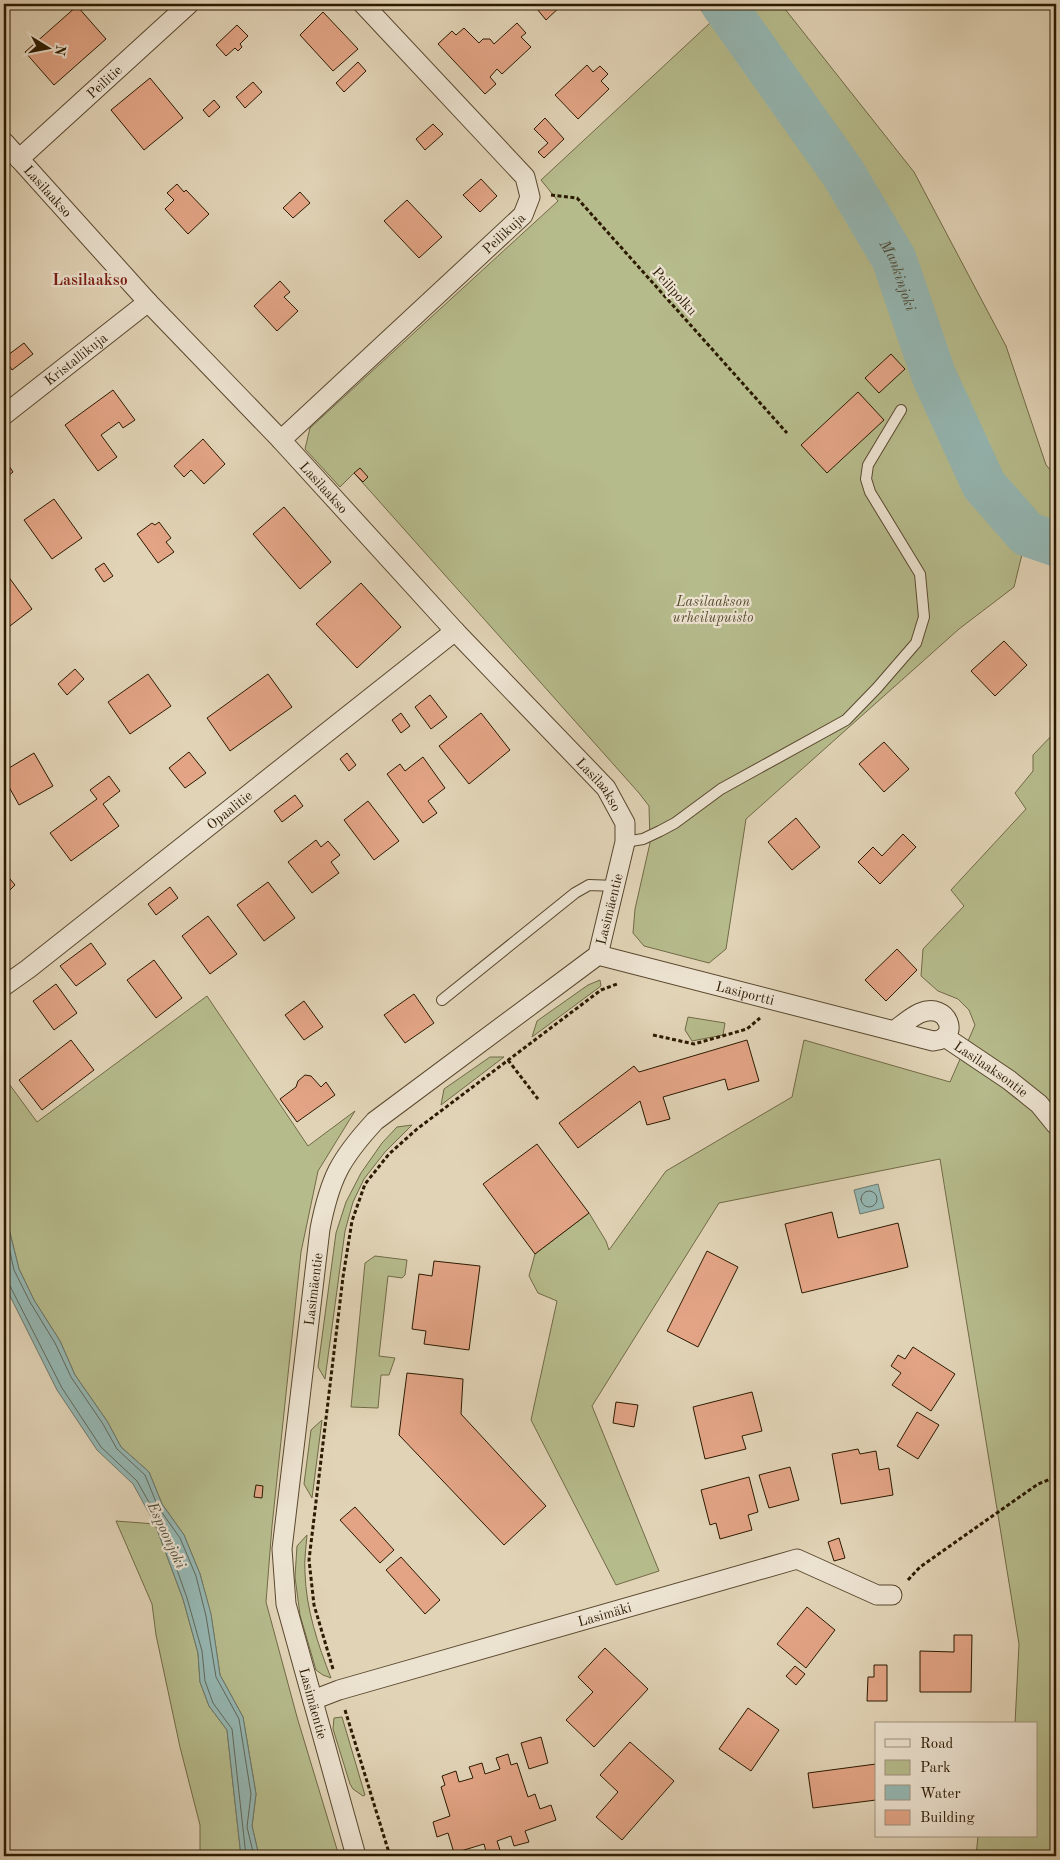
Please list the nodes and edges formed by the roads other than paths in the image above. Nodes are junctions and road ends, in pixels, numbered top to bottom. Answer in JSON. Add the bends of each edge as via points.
{"nodes":[{"id":1,"x":189,"y":4,"type":"edge"},
{"id":2,"x":363,"y":4,"type":"edge"},
{"id":3,"x":4,"y":142,"type":"edge"},
{"id":4,"x":19,"y":159,"type":"junction"},
{"id":5,"x":148,"y":302,"type":"junction"},
{"id":6,"x":901,"y":410,"type":"dead end"},
{"id":7,"x":4,"y":415,"type":"edge"},
{"id":8,"x":281,"y":440,"type":"junction"},
{"id":9,"x":455,"y":631,"type":"junction"},
{"id":10,"x":626,"y":842,"type":"junction"},
{"id":11,"x":616,"y":886,"type":"junction"},
{"id":12,"x":598,"y":955,"type":"junction"},
{"id":13,"x":4,"y":986,"type":"edge"},
{"id":14,"x":442,"y":1000,"type":"dead end"},
{"id":15,"x":894,"y":1031,"type":"junction"},
{"id":16,"x":946,"y":1037,"type":"junction"},
{"id":17,"x":1056,"y":1125,"type":"edge"},
{"id":18,"x":892,"y":1595,"type":"road end"},
{"id":19,"x":313,"y":1700,"type":"junction"},
{"id":20,"x":356,"y":1856,"type":"edge"}],
"edges":[{"from":1,"to":4,"type":"street","name":"Peilitie"},
{"from":2,"to":8,"type":"street","name":"Peilikuja","via":[[524,177],[530,197],[523,215]]},
{"from":3,"to":4,"type":"street","name":"Lasilaakso"},
{"from":4,"to":5,"type":"street","name":"Lasilaakso"},
{"from":5,"to":7,"type":"street","name":"Kristallikuja"},
{"from":5,"to":8,"type":"street","name":"Lasilaakso"},
{"from":6,"to":10,"type":"lane","via":[[868,465],[866,479],[870,492],[920,574],[924,618],[916,643],[846,720],[721,789],[660,832]]},
{"from":8,"to":9,"type":"street","name":"Lasilaakso"},
{"from":9,"to":10,"type":"street","name":"Lasilaakso","via":[[606,788],[625,823]]},
{"from":9,"to":13,"type":"street","name":"Opaalitie"},
{"from":10,"to":11,"type":"street","name":"Lasimäentie"},
{"from":11,"to":12,"type":"street","name":"Lasimäentie"},
{"from":11,"to":14,"type":"lane","via":[[589,885],[575,893]]},
{"from":12,"to":15,"type":"street","name":"Lasiportti"},
{"from":12,"to":19,"type":"street","name":"Lasimäentie","via":[[375,1121],[353,1145],[337,1170],[326,1197],[282,1549],[286,1604]]},
{"from":15,"to":16,"type":"street","name":"Lasiportti","via":[[932,1041]]},
{"from":15,"to":16,"type":"street","via":[[920,1013],[936,1011],[947,1020]]},
{"from":16,"to":17,"type":"street","name":"Lasilaaksontie","via":[[1039,1104]]},
{"from":18,"to":19,"type":"street","name":"Lasimäki","via":[[877,1595],[798,1560]]},
{"from":19,"to":20,"type":"street","name":"Lasimäentie"}]}
